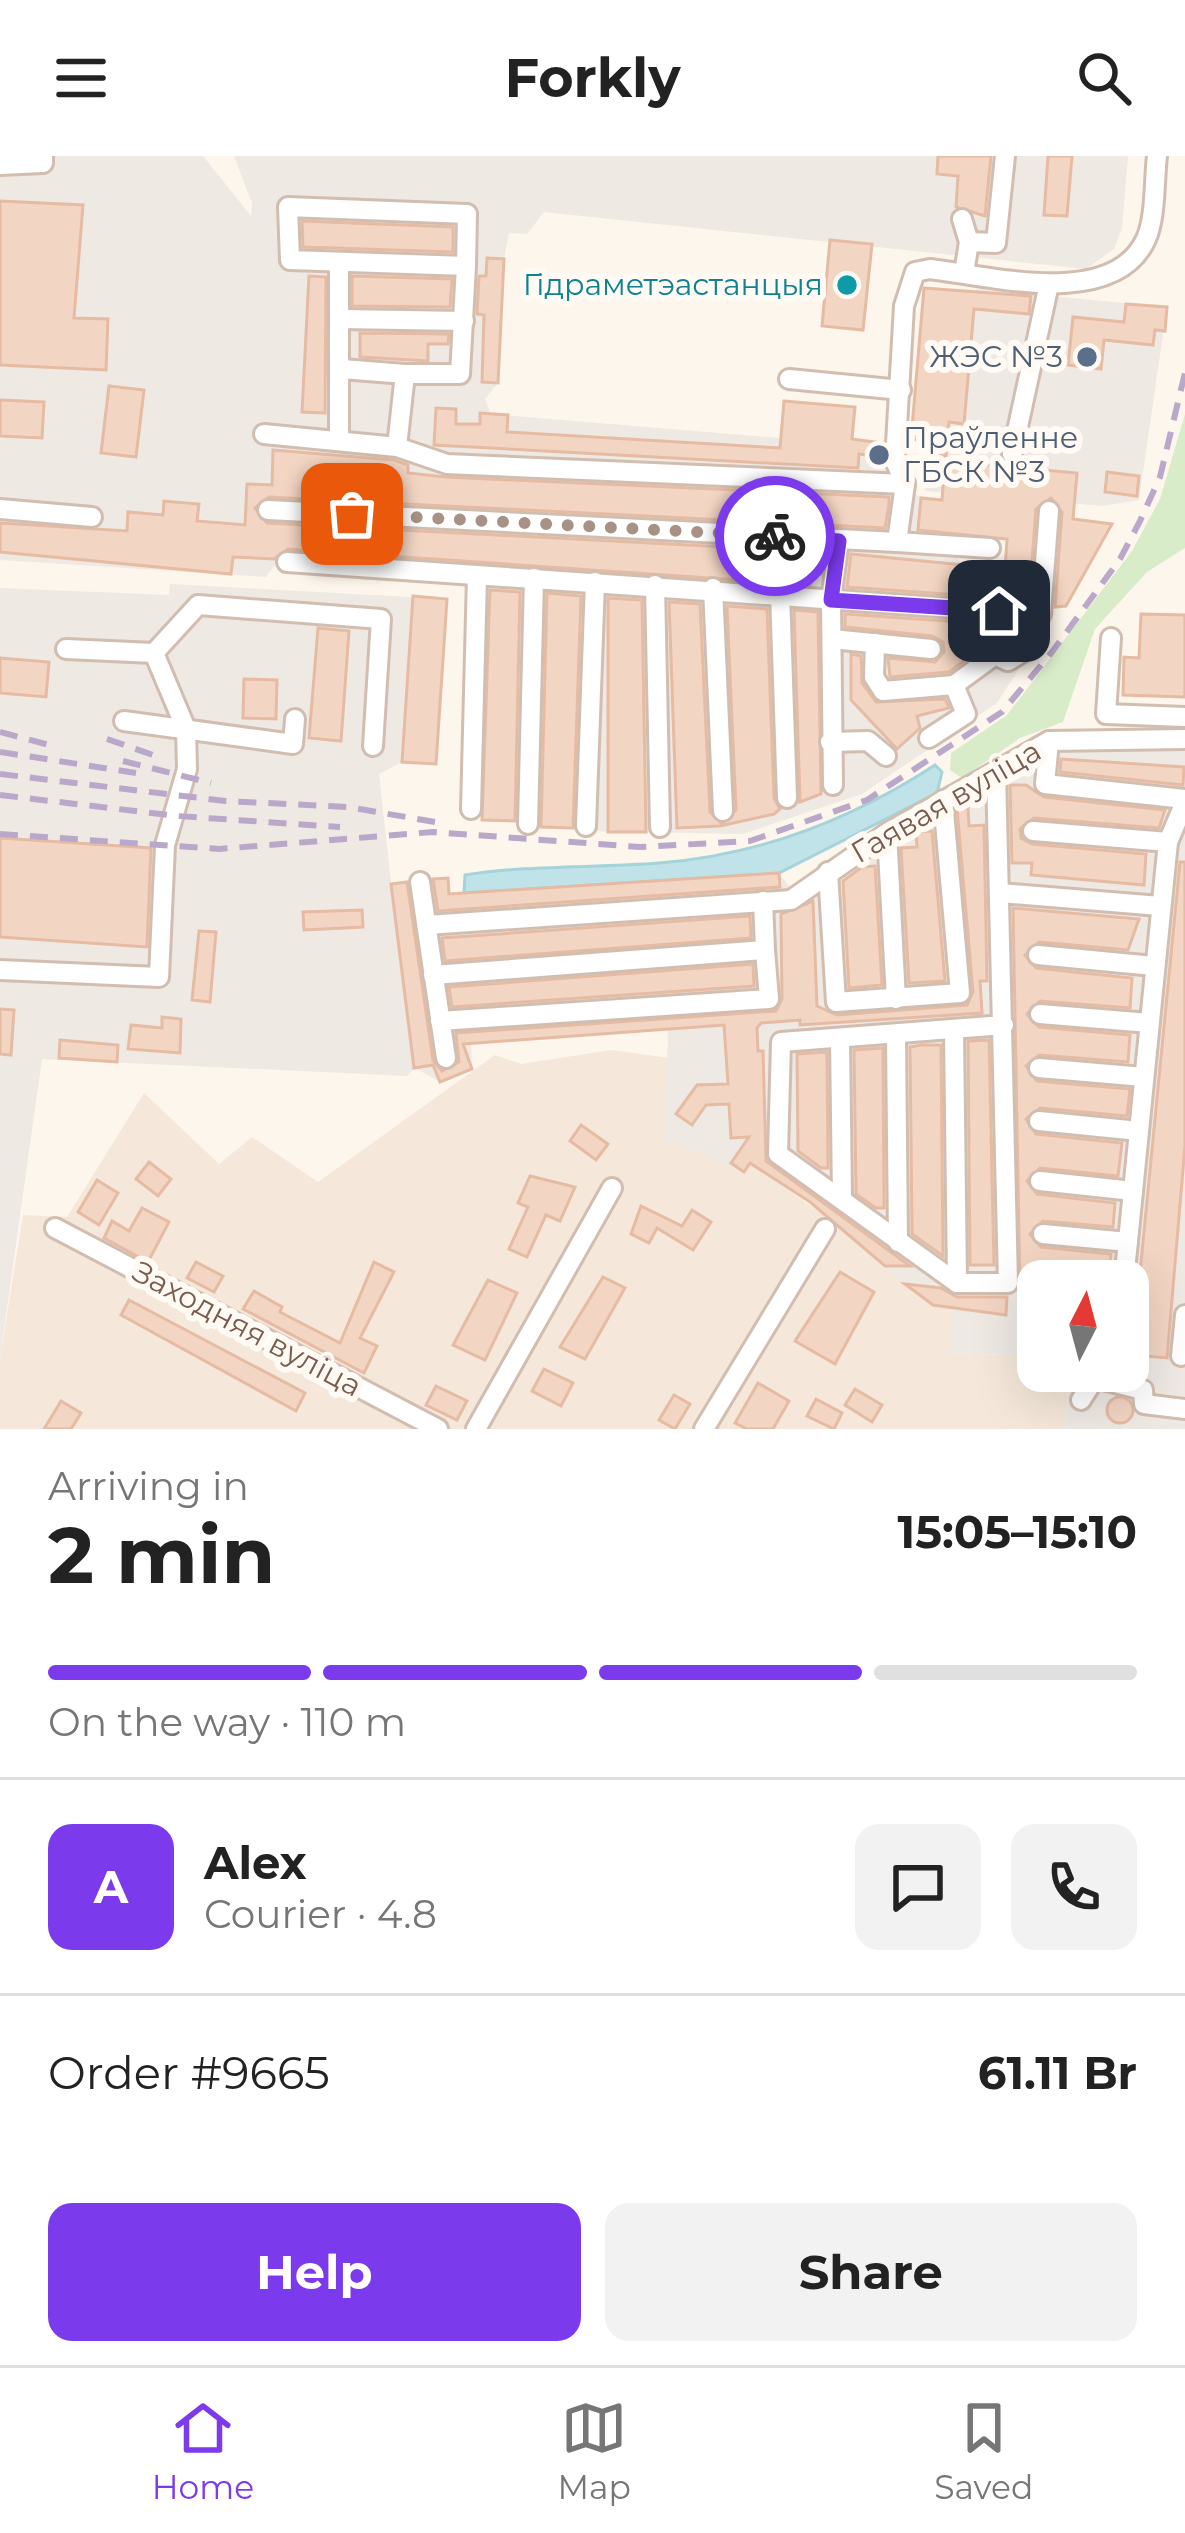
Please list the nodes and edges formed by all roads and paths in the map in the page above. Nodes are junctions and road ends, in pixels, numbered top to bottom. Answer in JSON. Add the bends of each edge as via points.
{"nodes":[{"id":1,"x":43,"y":156,"type":"edge"},
{"id":2,"x":1005,"y":156,"type":"edge"},
{"id":3,"x":1156,"y":156,"type":"edge"},
{"id":4,"x":0,"y":165,"type":"edge"},
{"id":5,"x":962,"y":219,"type":"dead end"},
{"id":6,"x":969,"y":242,"type":"junction"},
{"id":7,"x":339,"y":262,"type":"junction"},
{"id":8,"x":466,"y":266,"type":"junction"},
{"id":9,"x":964,"y":273,"type":"junction"},
{"id":10,"x":1049,"y":284,"type":"junction"},
{"id":11,"x":341,"y":319,"type":"junction"},
{"id":12,"x":464,"y":321,"type":"junction"},
{"id":13,"x":342,"y":369,"type":"junction"},
{"id":14,"x":405,"y":374,"type":"junction"},
{"id":15,"x":789,"y":379,"type":"dead end"},
{"id":16,"x":901,"y":390,"type":"junction"},
{"id":17,"x":264,"y":434,"type":"dead end"},
{"id":18,"x":339,"y":438,"type":"junction"},
{"id":19,"x":398,"y":447,"type":"junction"},
{"id":20,"x":1012,"y":454,"type":"dead end"},
{"id":21,"x":905,"y":484,"type":"junction"},
{"id":22,"x":0,"y":509,"type":"edge"},
{"id":23,"x":268,"y":510,"type":"dead end"},
{"id":24,"x":1049,"y":511,"type":"dead end"},
{"id":25,"x":92,"y":517,"type":"dead end"},
{"id":26,"x":839,"y":541,"type":"junction"},
{"id":27,"x":897,"y":542,"type":"junction"},
{"id":28,"x":990,"y":548,"type":"dead end"},
{"id":29,"x":287,"y":562,"type":"dead end"},
{"id":30,"x":477,"y":576,"type":"junction"},
{"id":31,"x":533,"y":578,"type":"junction"},
{"id":32,"x":595,"y":582,"type":"junction"},
{"id":33,"x":655,"y":585,"type":"junction"},
{"id":34,"x":712,"y":588,"type":"junction"},
{"id":35,"x":780,"y":593,"type":"junction"},
{"id":36,"x":831,"y":600,"type":"junction"},
{"id":37,"x":1111,"y":638,"type":"dead end"},
{"id":38,"x":832,"y":639,"type":"junction"},
{"id":39,"x":875,"y":643,"type":"junction"},
{"id":40,"x":66,"y":649,"type":"dead end"},
{"id":41,"x":932,"y":649,"type":"dead end"},
{"id":42,"x":154,"y":653,"type":"junction"},
{"id":43,"x":1021,"y":653,"type":"dead end"},
{"id":44,"x":954,"y":685,"type":"junction"},
{"id":45,"x":1185,"y":717,"type":"edge"},
{"id":46,"x":295,"y":719,"type":"dead end"},
{"id":47,"x":124,"y":721,"type":"dead end"},
{"id":48,"x":186,"y":729,"type":"junction"},
{"id":49,"x":929,"y":738,"type":"dead end"},
{"id":50,"x":1185,"y":739,"type":"edge"},
{"id":51,"x":1049,"y":741,"type":"junction"},
{"id":52,"x":830,"y":742,"type":"junction"},
{"id":53,"x":373,"y":746,"type":"dead end"},
{"id":54,"x":886,"y":756,"type":"dead end"},
{"id":55,"x":996,"y":772,"type":"junction"},
{"id":56,"x":833,"y":785,"type":"dead end"},
{"id":57,"x":787,"y":798,"type":"dead end"},
{"id":58,"x":943,"y":800,"type":"junction"},
{"id":59,"x":1185,"y":800,"type":"edge"},
{"id":60,"x":471,"y":809,"type":"dead end"},
{"id":61,"x":723,"y":811,"type":"dead end"},
{"id":62,"x":528,"y":824,"type":"dead end"},
{"id":63,"x":586,"y":826,"type":"dead end"},
{"id":64,"x":660,"y":827,"type":"dead end"},
{"id":65,"x":1033,"y":831,"type":"dead end"},
{"id":66,"x":886,"y":833,"type":"junction"},
{"id":67,"x":1168,"y":842,"type":"junction"},
{"id":68,"x":829,"y":872,"type":"junction"},
{"id":69,"x":420,"y":882,"type":"dead end"},
{"id":70,"x":1000,"y":893,"type":"junction"},
{"id":71,"x":763,"y":901,"type":"junction"},
{"id":72,"x":1160,"y":906,"type":"junction"},
{"id":73,"x":427,"y":925,"type":"junction"},
{"id":74,"x":765,"y":950,"type":"junction"},
{"id":75,"x":1038,"y":955,"type":"dead end"},
{"id":76,"x":1154,"y":966,"type":"junction"},
{"id":77,"x":0,"y":970,"type":"edge"},
{"id":78,"x":433,"y":975,"type":"junction"},
{"id":79,"x":896,"y":998,"type":"junction"},
{"id":80,"x":1040,"y":1014,"type":"dead end"},
{"id":81,"x":440,"y":1021,"type":"junction"},
{"id":82,"x":1149,"y":1023,"type":"junction"},
{"id":83,"x":1004,"y":1025,"type":"junction"},
{"id":84,"x":954,"y":1030,"type":"junction"},
{"id":85,"x":896,"y":1034,"type":"junction"},
{"id":86,"x":840,"y":1038,"type":"junction"},
{"id":87,"x":446,"y":1058,"type":"dead end"},
{"id":88,"x":1040,"y":1068,"type":"dead end"},
{"id":89,"x":1144,"y":1077,"type":"junction"},
{"id":90,"x":1039,"y":1121,"type":"dead end"},
{"id":91,"x":1138,"y":1131,"type":"junction"},
{"id":92,"x":1040,"y":1180,"type":"dead end"},
{"id":93,"x":612,"y":1188,"type":"dead end"},
{"id":94,"x":1133,"y":1191,"type":"junction"},
{"id":95,"x":842,"y":1197,"type":"junction"},
{"id":96,"x":56,"y":1228,"type":"dead end"},
{"id":97,"x":825,"y":1229,"type":"dead end"},
{"id":98,"x":1043,"y":1234,"type":"dead end"},
{"id":99,"x":898,"y":1241,"type":"junction"},
{"id":100,"x":1128,"y":1242,"type":"junction"},
{"id":101,"x":1126,"y":1260,"type":"edge"},
{"id":102,"x":957,"y":1283,"type":"junction"},
{"id":103,"x":1185,"y":1315,"type":"edge"},
{"id":104,"x":1181,"y":1356,"type":"dead end"},
{"id":105,"x":1081,"y":1400,"type":"dead end"},
{"id":106,"x":1185,"y":1409,"type":"edge"},
{"id":107,"x":438,"y":1429,"type":"edge"},
{"id":108,"x":476,"y":1429,"type":"edge"},
{"id":109,"x":704,"y":1429,"type":"edge"}],
"edges":[{"from":1,"to":4,"type":"street","via":[[43,164]]},
{"from":2,"to":6,"type":"street","via":[[996,243]]},
{"from":3,"to":10,"type":"street","via":[[1146,239],[1116,272]]},
{"from":5,"to":6,"type":"street"},
{"from":6,"to":9,"type":"street"},
{"from":7,"to":8,"type":"street"},
{"from":7,"to":8,"type":"street","via":[[290,260],[288,207],[466,214]]},
{"from":7,"to":11,"type":"street"},
{"from":8,"to":12,"type":"street"},
{"from":9,"to":10,"type":"street"},
{"from":9,"to":16,"type":"street","via":[[915,272],[904,306]]},
{"from":10,"to":20,"type":"street"},
{"from":11,"to":12,"type":"street"},
{"from":11,"to":13,"type":"street"},
{"from":12,"to":14,"type":"street","via":[[460,374]]},
{"from":13,"to":14,"type":"street"},
{"from":13,"to":18,"type":"street"},
{"from":14,"to":19,"type":"street"},
{"from":15,"to":16,"type":"street"},
{"from":16,"to":21,"type":"street","via":[[895,461]]},
{"from":17,"to":18,"type":"street"},
{"from":18,"to":19,"type":"street"},
{"from":19,"to":21,"type":"street","via":[[447,464]]},
{"from":21,"to":27,"type":"street"},
{"from":22,"to":25,"type":"street"},
{"from":23,"to":26,"type":"street"},
{"from":24,"to":36,"type":"street","via":[[1041,614]]},
{"from":26,"to":27,"type":"street"},
{"from":26,"to":36,"type":"street"},
{"from":27,"to":28,"type":"street"},
{"from":29,"to":30,"type":"street"},
{"from":30,"to":31,"type":"street"},
{"from":30,"to":60,"type":"street"},
{"from":31,"to":32,"type":"street"},
{"from":31,"to":62,"type":"street"},
{"from":32,"to":33,"type":"street"},
{"from":32,"to":63,"type":"street"},
{"from":33,"to":34,"type":"street"},
{"from":33,"to":64,"type":"street"},
{"from":34,"to":35,"type":"street"},
{"from":34,"to":61,"type":"street"},
{"from":35,"to":36,"type":"street"},
{"from":35,"to":57,"type":"street"},
{"from":36,"to":38,"type":"street"},
{"from":37,"to":45,"type":"street","via":[[1106,714]]},
{"from":38,"to":39,"type":"street"},
{"from":38,"to":52,"type":"street"},
{"from":39,"to":41,"type":"street"},
{"from":39,"to":44,"type":"street","via":[[874,677],[884,691]]},
{"from":40,"to":42,"type":"street"},
{"from":42,"to":48,"type":"street"},
{"from":42,"to":53,"type":"street","via":[[198,605],[381,619]]},
{"from":43,"to":44,"type":"street","via":[[1008,661],[995,655]]},
{"from":44,"to":49,"type":"street","via":[[966,714]]},
{"from":46,"to":48,"type":"street","via":[[293,744]]},
{"from":47,"to":48,"type":"street"},
{"from":48,"to":77,"type":"street","via":[[188,769],[165,845],[158,977]]},
{"from":50,"to":51,"type":"street","name":"Гаявая вуліца"},
{"from":51,"to":55,"type":"street","name":"Гаявая вуліца"},
{"from":51,"to":59,"type":"street","via":[[1046,784]]},
{"from":52,"to":54,"type":"street","via":[[868,741]]},
{"from":52,"to":56,"type":"street"},
{"from":55,"to":58,"type":"street","name":"Гаявая вуліца"},
{"from":55,"to":70,"type":"street"},
{"from":58,"to":66,"type":"street","name":"Гаявая вуліца"},
{"from":58,"to":79,"type":"street","via":[[960,993]]},
{"from":59,"to":67,"type":"street"},
{"from":65,"to":67,"type":"street"},
{"from":66,"to":68,"type":"street","name":"Гаявая вуліца"},
{"from":66,"to":79,"type":"street"},
{"from":67,"to":72,"type":"street"},
{"from":68,"to":71,"type":"street","name":"Гаявая вуліца","via":[[791,900]]},
{"from":68,"to":79,"type":"street","via":[[836,1002]]},
{"from":69,"to":73,"type":"street"},
{"from":70,"to":72,"type":"street"},
{"from":70,"to":83,"type":"street"},
{"from":71,"to":73,"type":"street"},
{"from":71,"to":74,"type":"street"},
{"from":72,"to":76,"type":"street"},
{"from":73,"to":78,"type":"street"},
{"from":74,"to":78,"type":"street"},
{"from":74,"to":81,"type":"street","via":[[769,999]]},
{"from":75,"to":76,"type":"street"},
{"from":76,"to":82,"type":"street"},
{"from":78,"to":81,"type":"street"},
{"from":80,"to":82,"type":"street"},
{"from":81,"to":87,"type":"street"},
{"from":82,"to":89,"type":"street"},
{"from":83,"to":84,"type":"street"},
{"from":83,"to":102,"type":"street","via":[[1008,1283]]},
{"from":84,"to":85,"type":"street"},
{"from":84,"to":102,"type":"street"},
{"from":85,"to":86,"type":"street"},
{"from":85,"to":99,"type":"street"},
{"from":86,"to":95,"type":"street"},
{"from":86,"to":95,"type":"street","via":[[781,1042],[778,1154]]},
{"from":88,"to":89,"type":"street"},
{"from":89,"to":91,"type":"street"},
{"from":90,"to":91,"type":"street"},
{"from":91,"to":94,"type":"street"},
{"from":92,"to":94,"type":"street"},
{"from":93,"to":108,"type":"street"},
{"from":94,"to":100,"type":"street"},
{"from":95,"to":99,"type":"street"},
{"from":96,"to":107,"type":"street","name":"Заходняя вуліца"},
{"from":97,"to":109,"type":"street"},
{"from":98,"to":100,"type":"street"},
{"from":99,"to":102,"type":"street"},
{"from":100,"to":101,"type":"street"},
{"from":103,"to":104,"type":"street"},
{"from":105,"to":106,"type":"street","via":[[1095,1378],[1143,1390],[1144,1404]]}]}
